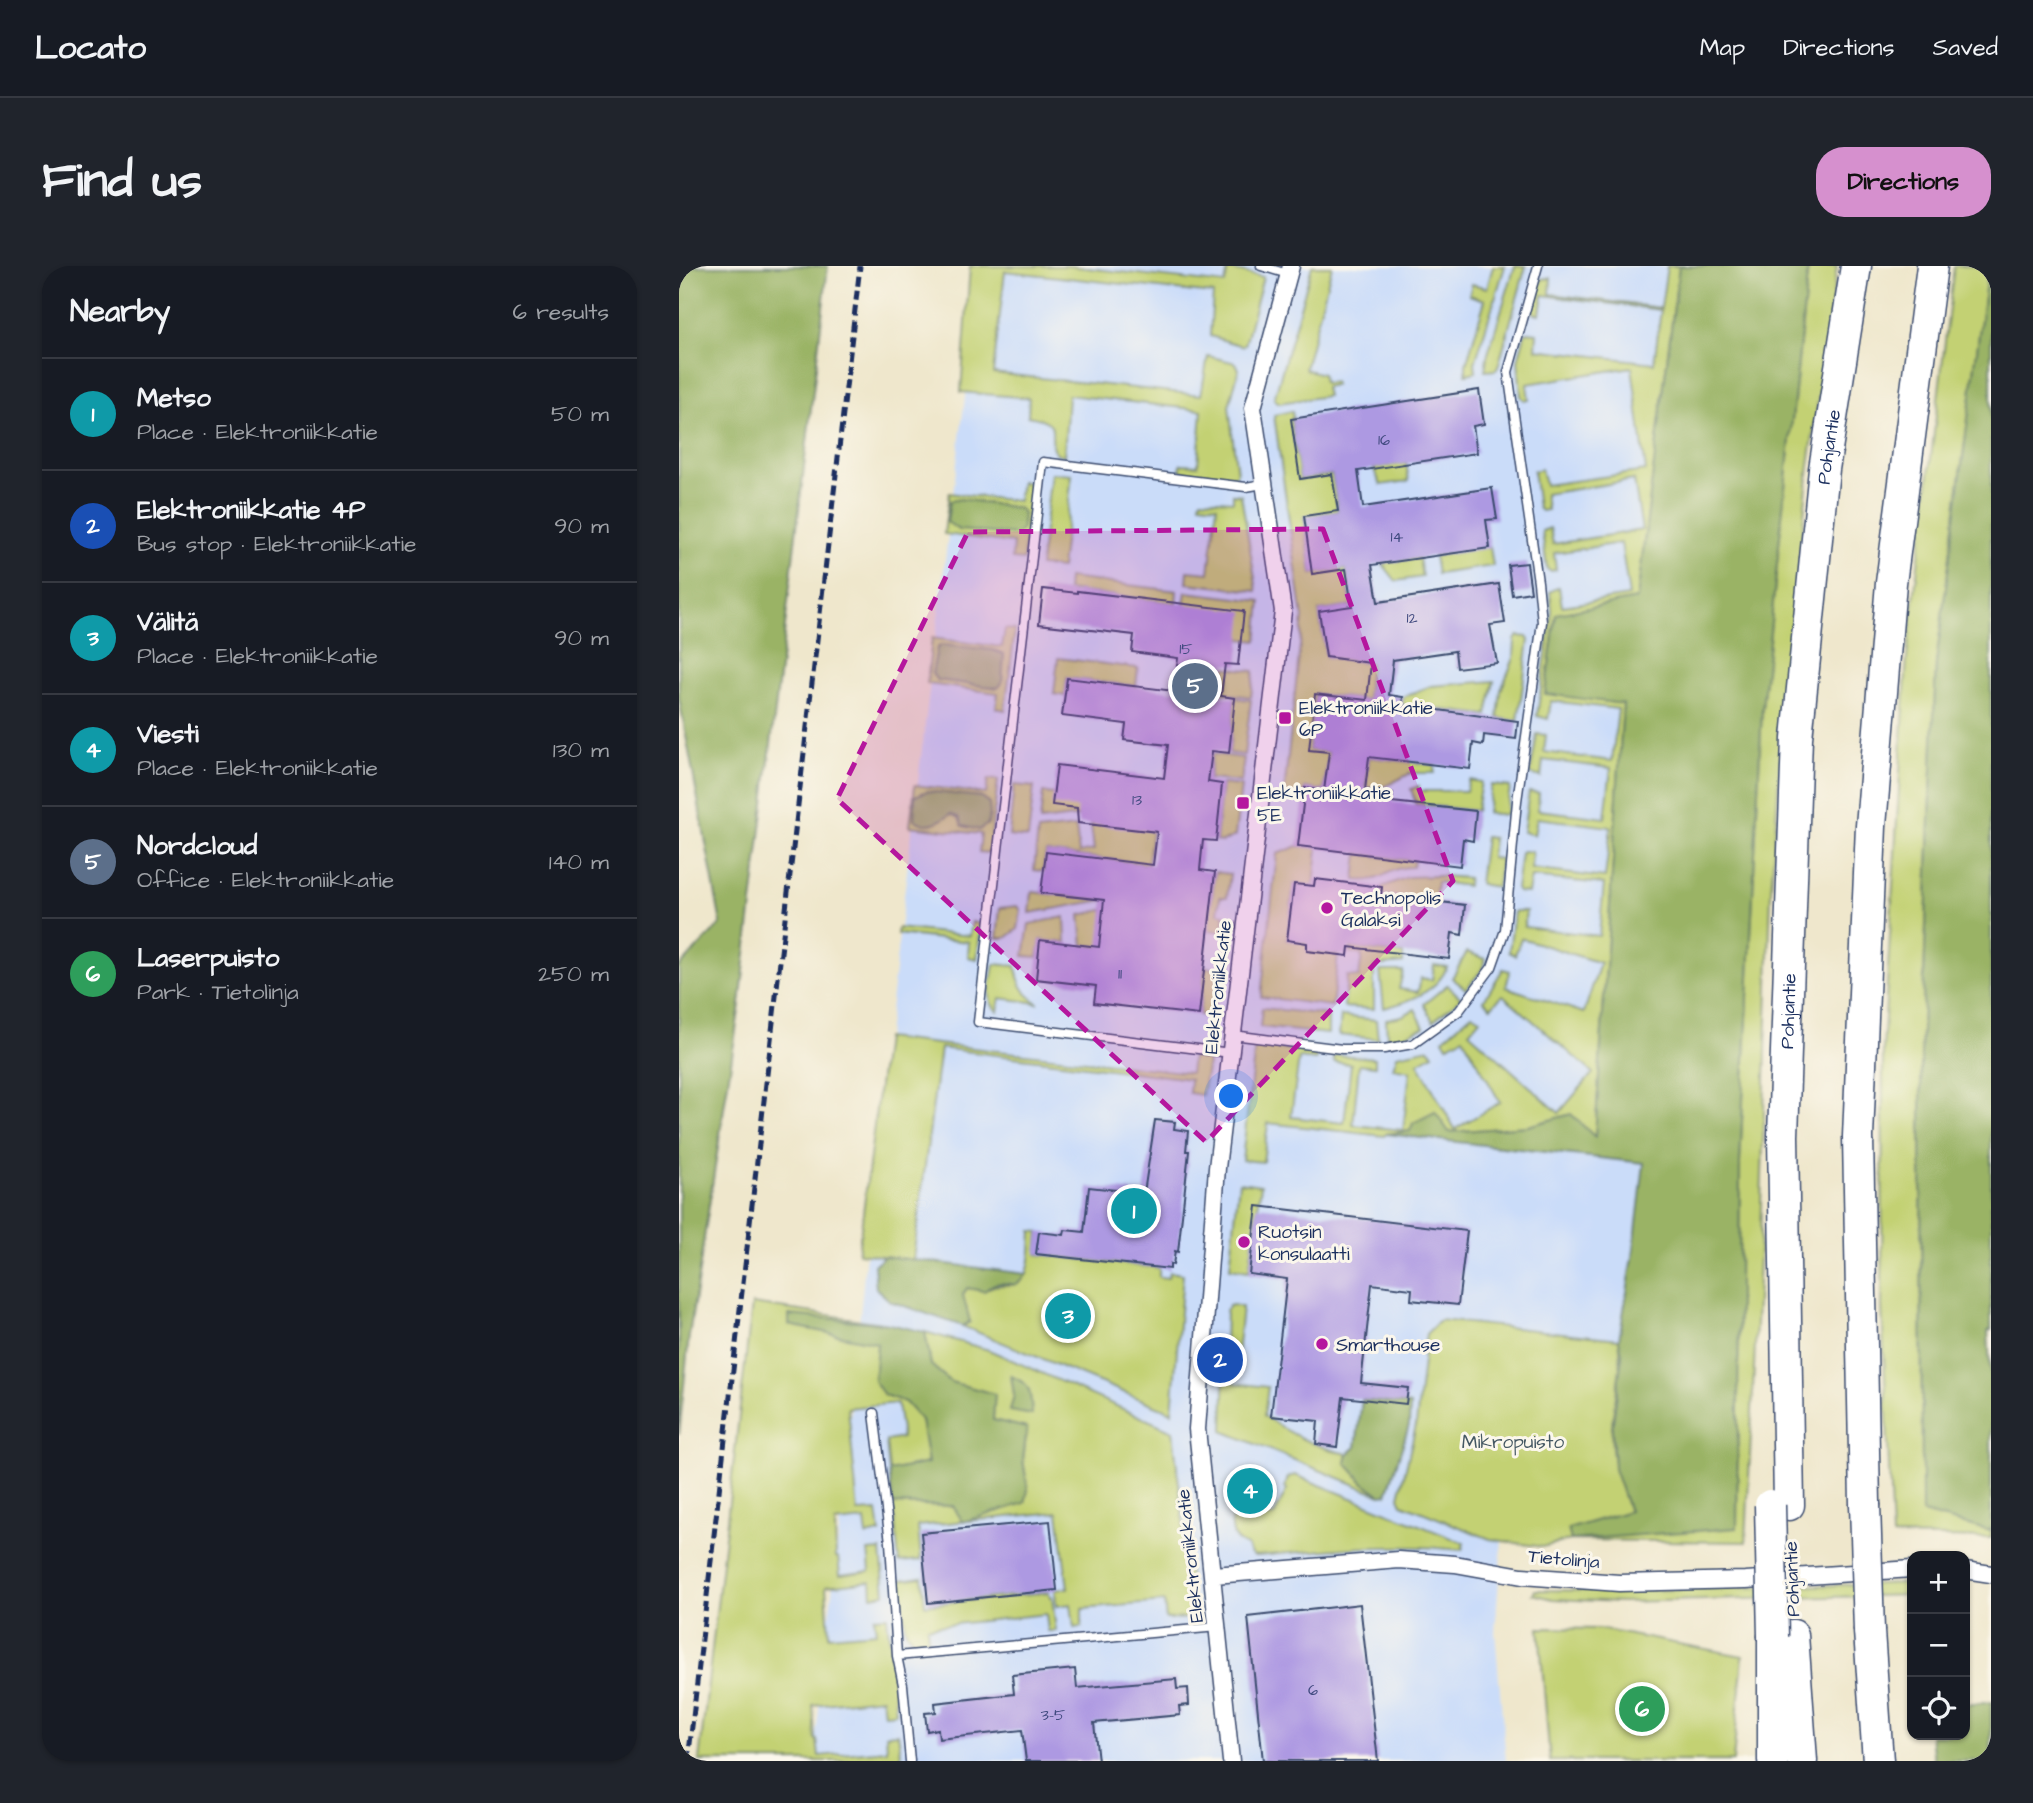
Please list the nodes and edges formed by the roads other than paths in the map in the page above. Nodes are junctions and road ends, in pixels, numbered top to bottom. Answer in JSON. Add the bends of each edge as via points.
{"nodes":[{"id":1,"x":1261,"y":266,"type":"edge"},
{"id":2,"x":1538,"y":266,"type":"edge"},
{"id":3,"x":1856,"y":266,"type":"edge"},
{"id":4,"x":1932,"y":266,"type":"edge"},
{"id":5,"x":1289,"y":270,"type":"edge"},
{"id":6,"x":1263,"y":484,"type":"junction"},
{"id":7,"x":1232,"y":1035,"type":"junction"},
{"id":8,"x":1231,"y":1053,"type":"junction"},
{"id":9,"x":874,"y":1413,"type":"dead end"},
{"id":10,"x":1907,"y":1569,"type":"edge"},
{"id":11,"x":1970,"y":1571,"type":"edge"},
{"id":12,"x":1991,"y":1574,"type":"edge"},
{"id":13,"x":1214,"y":1575,"type":"junction"},
{"id":14,"x":1218,"y":1627,"type":"junction"},
{"id":15,"x":1783,"y":1636,"type":"junction"},
{"id":16,"x":897,"y":1656,"type":"junction"},
{"id":17,"x":910,"y":1761,"type":"edge"},
{"id":18,"x":1231,"y":1761,"type":"edge"},
{"id":19,"x":1773,"y":1761,"type":"edge"},
{"id":20,"x":1802,"y":1761,"type":"edge"},
{"id":21,"x":1878,"y":1761,"type":"edge"}],
"edges":[{"from":1,"to":5,"type":"lane"},
{"from":2,"to":7,"type":"lane","via":[[1508,372],[1542,622],[1505,930],[1492,967],[1459,1011],[1413,1044],[1342,1049]]},
{"from":3,"to":15,"type":"highway","name":"Pohjantie","via":[[1824,469],[1797,738],[1783,1136]]},
{"from":4,"to":21,"type":"highway","bridge":true,"via":[[1891,583],[1871,826],[1858,1137],[1869,1631]]},
{"from":5,"to":6,"type":"street","name":"Elektroniikkatie","via":[[1253,408]]},
{"from":6,"to":7,"type":"street","name":"Elektroniikkatie","via":[[1283,611]]},
{"from":6,"to":8,"type":"lane","via":[[1246,487],[1043,462],[978,1022]]},
{"from":7,"to":8,"type":"street","name":"Elektroniikkatie"},
{"from":8,"to":13,"type":"street","name":"Elektroniikkatie","via":[[1196,1429]]},
{"from":9,"to":16,"type":"lane","via":[[890,1542]]},
{"from":10,"to":13,"type":"street","name":"Tietolinja","via":[[1619,1583],[1399,1560]]},
{"from":11,"to":12,"type":"street"},
{"from":13,"to":14,"type":"street","name":"Elektroniikkatie"},
{"from":14,"to":16,"type":"lane"},
{"from":14,"to":18,"type":"street","name":"Elektroniikkatie"},
{"from":15,"to":19,"type":"highway"},
{"from":15,"to":20,"type":"highway","name":"Pohjantie"},
{"from":16,"to":17,"type":"lane"}]}
